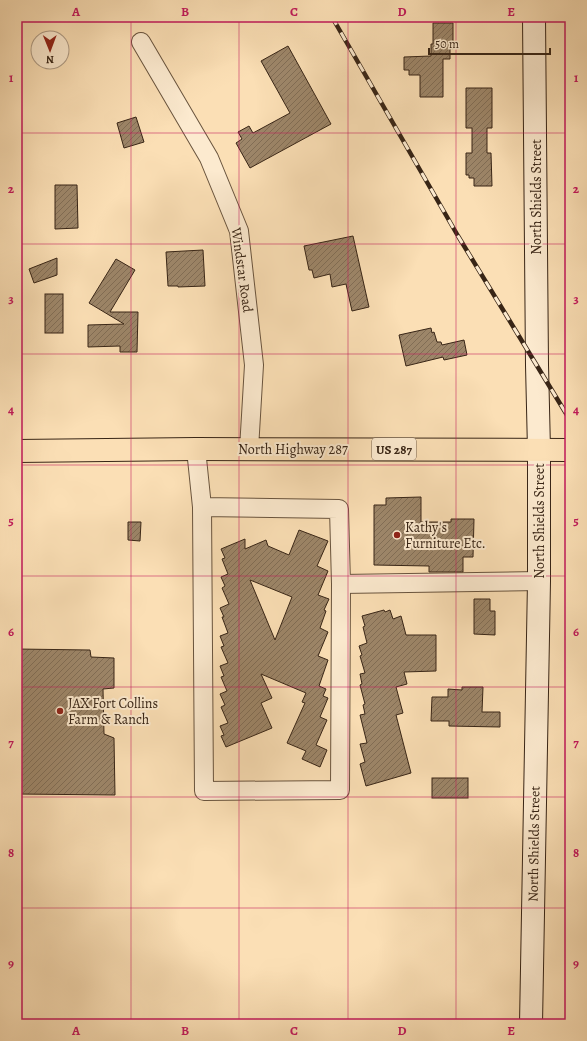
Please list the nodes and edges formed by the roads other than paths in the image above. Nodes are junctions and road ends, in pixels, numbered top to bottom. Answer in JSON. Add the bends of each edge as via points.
{"nodes":[{"id":1,"x":534,"y":17,"type":"edge"},
{"id":2,"x":141,"y":42,"type":"dead end"},
{"id":3,"x":196,"y":449,"type":"junction"},
{"id":4,"x":249,"y":449,"type":"junction"},
{"id":5,"x":539,"y":450,"type":"junction"},
{"id":6,"x":570,"y":450,"type":"edge"},
{"id":7,"x":17,"y":451,"type":"edge"},
{"id":8,"x":202,"y":507,"type":"junction"},
{"id":9,"x":539,"y":581,"type":"junction"},
{"id":10,"x":341,"y":584,"type":"junction"},
{"id":11,"x":530,"y":1024,"type":"edge"}],
"edges":[{"from":1,"to":5,"type":"street","name":"North Shields Street"},
{"from":2,"to":4,"type":"street","name":"Windstar Road","via":[[210,158],[239,231],[254,365]]},
{"from":3,"to":4,"type":"highway","name":"North Highway 287","number":"US 287"},
{"from":3,"to":7,"type":"highway","name":"North Highway 287","number":"US 287"},
{"from":3,"to":8,"type":"street"},
{"from":4,"to":5,"type":"highway","name":"North Highway 287","number":"US 287"},
{"from":5,"to":6,"type":"highway","name":"North Highway 287","number":"US 287"},
{"from":5,"to":9,"type":"street","name":"North Shields Street"},
{"from":8,"to":10,"type":"street","via":[[339,509]]},
{"from":8,"to":10,"type":"street","via":[[204,791],[340,790]]},
{"from":9,"to":10,"type":"street"},
{"from":9,"to":11,"type":"street","name":"North Shields Street"}]}
